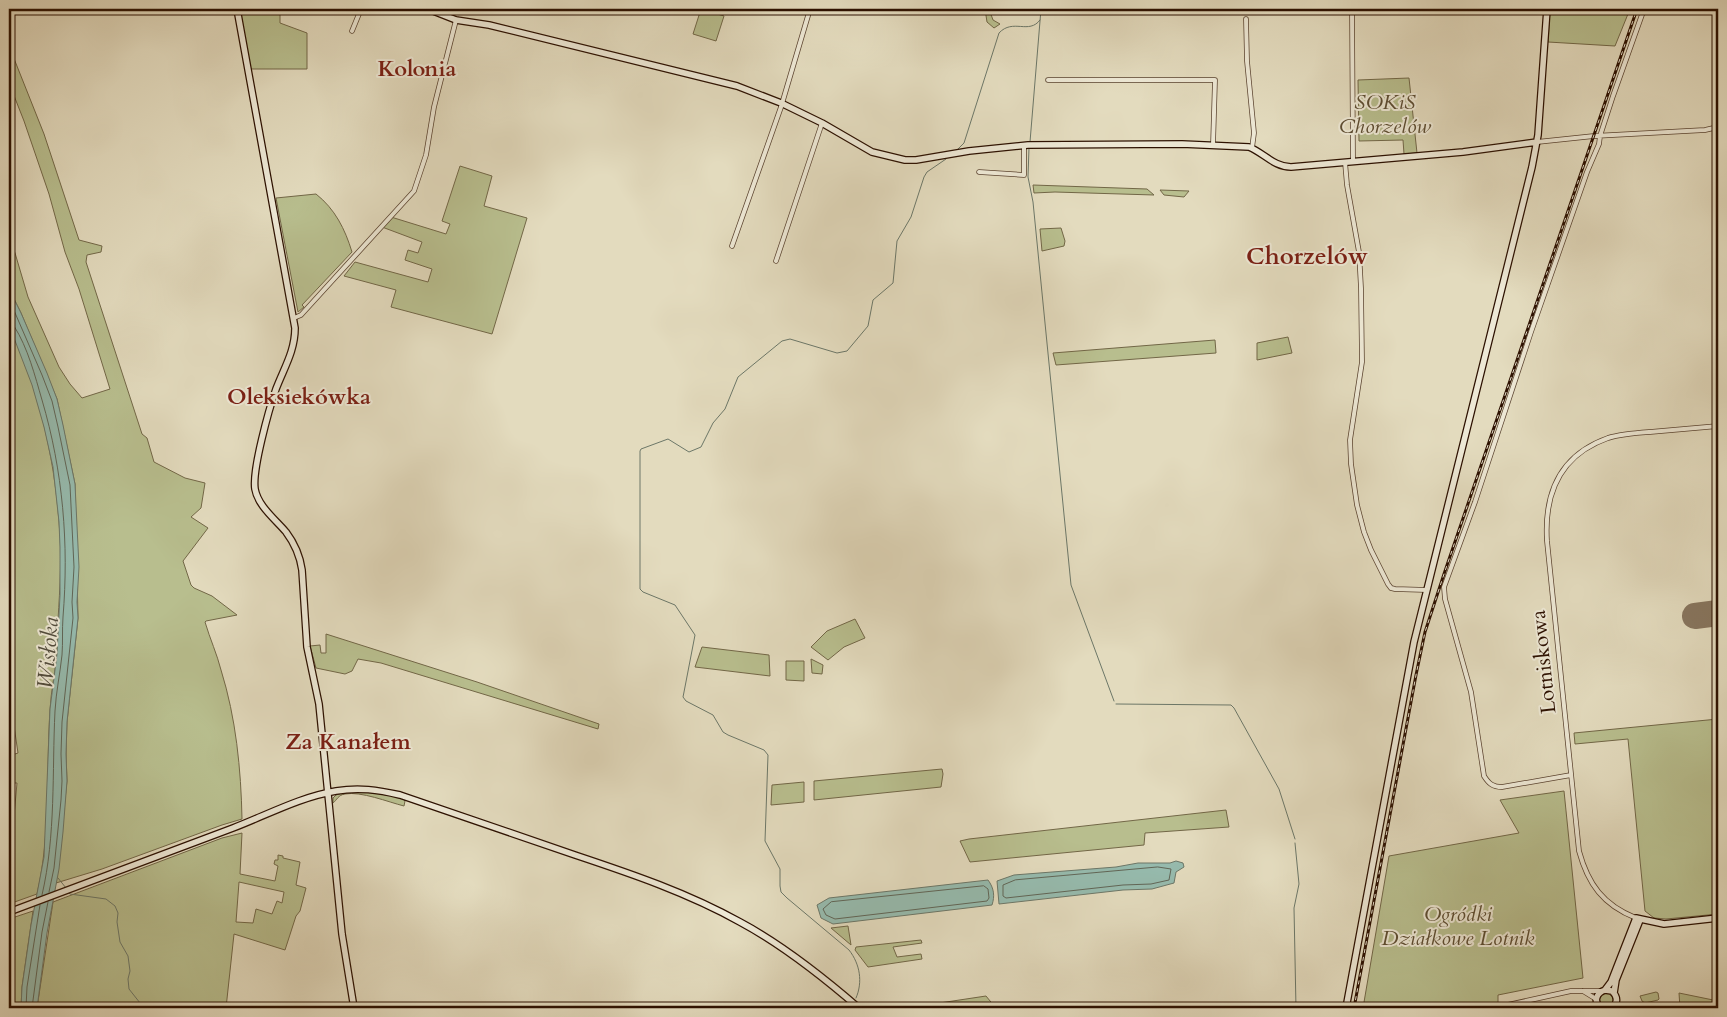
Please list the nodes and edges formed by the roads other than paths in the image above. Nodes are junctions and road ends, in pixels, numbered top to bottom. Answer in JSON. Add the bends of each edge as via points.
{"nodes":[{"id":1,"x":237,"y":9,"type":"edge"},
{"id":2,"x":362,"y":9,"type":"edge"},
{"id":3,"x":428,"y":9,"type":"edge"},
{"id":4,"x":810,"y":9,"type":"edge"},
{"id":5,"x":1352,"y":9,"type":"edge"},
{"id":6,"x":1546,"y":9,"type":"edge"},
{"id":7,"x":1644,"y":9,"type":"edge"},
{"id":8,"x":1246,"y":19,"type":"dead end"},
{"id":9,"x":456,"y":20,"type":"junction"},
{"id":10,"x":352,"y":31,"type":"dead end"},
{"id":11,"x":1048,"y":80,"type":"dead end"},
{"id":12,"x":781,"y":103,"type":"junction"},
{"id":13,"x":822,"y":123,"type":"junction"},
{"id":14,"x":1718,"y":127,"type":"edge"},
{"id":15,"x":1600,"y":136,"type":"junction"},
{"id":16,"x":1537,"y":142,"type":"junction"},
{"id":17,"x":1024,"y":145,"type":"junction"},
{"id":18,"x":1213,"y":145,"type":"junction"},
{"id":19,"x":1252,"y":148,"type":"junction"},
{"id":20,"x":1353,"y":161,"type":"junction"},
{"id":21,"x":1345,"y":162,"type":"junction"},
{"id":22,"x":979,"y":172,"type":"dead end"},
{"id":23,"x":732,"y":246,"type":"dead end"},
{"id":24,"x":776,"y":261,"type":"dead end"},
{"id":25,"x":294,"y":318,"type":"junction"},
{"id":26,"x":1718,"y":426,"type":"edge"},
{"id":27,"x":1427,"y":590,"type":"junction"},
{"id":28,"x":1571,"y":775,"type":"junction"},
{"id":29,"x":328,"y":793,"type":"junction"},
{"id":30,"x":9,"y":912,"type":"edge"},
{"id":31,"x":1718,"y":918,"type":"edge"},
{"id":32,"x":1638,"y":919,"type":"junction"},
{"id":33,"x":1603,"y":990,"type":"junction"},
{"id":34,"x":1584,"y":991,"type":"junction"},
{"id":35,"x":1614,"y":993,"type":"junction"},
{"id":36,"x":1616,"y":1000,"type":"junction"},
{"id":37,"x":1598,"y":1005,"type":"edge"},
{"id":38,"x":354,"y":1008,"type":"edge"},
{"id":39,"x":859,"y":1008,"type":"edge"},
{"id":40,"x":1346,"y":1008,"type":"edge"},
{"id":41,"x":1494,"y":1008,"type":"edge"},
{"id":42,"x":1612,"y":1008,"type":"edge"},
{"id":43,"x":1622,"y":1008,"type":"edge"}],
"edges":[{"from":1,"to":25,"type":"main road"},
{"from":2,"to":10,"type":"street"},
{"from":3,"to":9,"type":"main road"},
{"from":4,"to":12,"type":"street"},
{"from":5,"to":20,"type":"street"},
{"from":6,"to":16,"type":"main road"},
{"from":7,"to":15,"type":"street"},
{"from":8,"to":19,"type":"street","via":[[1254,133]]},
{"from":9,"to":12,"type":"main road","via":[[489,24],[737,86]]},
{"from":9,"to":25,"type":"street","via":[[434,107],[426,155],[414,191],[321,294]]},
{"from":11,"to":18,"type":"street","via":[[1216,80]]},
{"from":12,"to":13,"type":"main road"},
{"from":12,"to":23,"type":"street"},
{"from":13,"to":17,"type":"main road","via":[[872,152],[905,160]]},
{"from":13,"to":24,"type":"street"},
{"from":14,"to":15,"type":"street"},
{"from":15,"to":16,"type":"street"},
{"from":15,"to":28,"type":"street","via":[[1444,591],[1471,692],[1487,781],[1502,787]]},
{"from":16,"to":20,"type":"main road"},
{"from":16,"to":27,"type":"main road"},
{"from":17,"to":18,"type":"main road"},
{"from":17,"to":22,"type":"street","via":[[1024,175]]},
{"from":18,"to":19,"type":"main road"},
{"from":19,"to":21,"type":"main road","via":[[1286,168]]},
{"from":20,"to":21,"type":"main road"},
{"from":21,"to":27,"type":"street","via":[[1360,272],[1362,362],[1350,440],[1354,486],[1371,550],[1388,584],[1395,589]]},
{"from":25,"to":29,"type":"main road","via":[[294,343],[269,410],[254,477],[258,498],[287,534],[300,559],[307,646],[319,704]]},
{"from":26,"to":28,"type":"street","name":"Lotniskowa","via":[[1608,438],[1576,456],[1555,485],[1547,508],[1547,541]]},
{"from":27,"to":40,"type":"main road","via":[[1406,684]]},
{"from":28,"to":32,"type":"street","name":"Lotniskowa","via":[[1578,848],[1585,871],[1604,899]]},
{"from":29,"to":30,"type":"main road","via":[[299,801]]},
{"from":29,"to":38,"type":"main road","via":[[342,934]]},
{"from":29,"to":39,"type":"main road","via":[[359,789],[400,795],[684,894],[781,946]]},
{"from":31,"to":32,"type":"main road","via":[[1664,924]]},
{"from":32,"to":33,"type":"main road","via":[[1611,982]]},
{"from":32,"to":35,"type":"main road"},
{"from":33,"to":34,"type":"street"},
{"from":33,"to":35,"type":"main road"},
{"from":33,"to":37,"type":"main road"},
{"from":34,"to":37,"type":"street"},
{"from":34,"to":41,"type":"street"},
{"from":35,"to":36,"type":"main road"},
{"from":36,"to":42,"type":"main road"},
{"from":36,"to":43,"type":"main road"}]}
